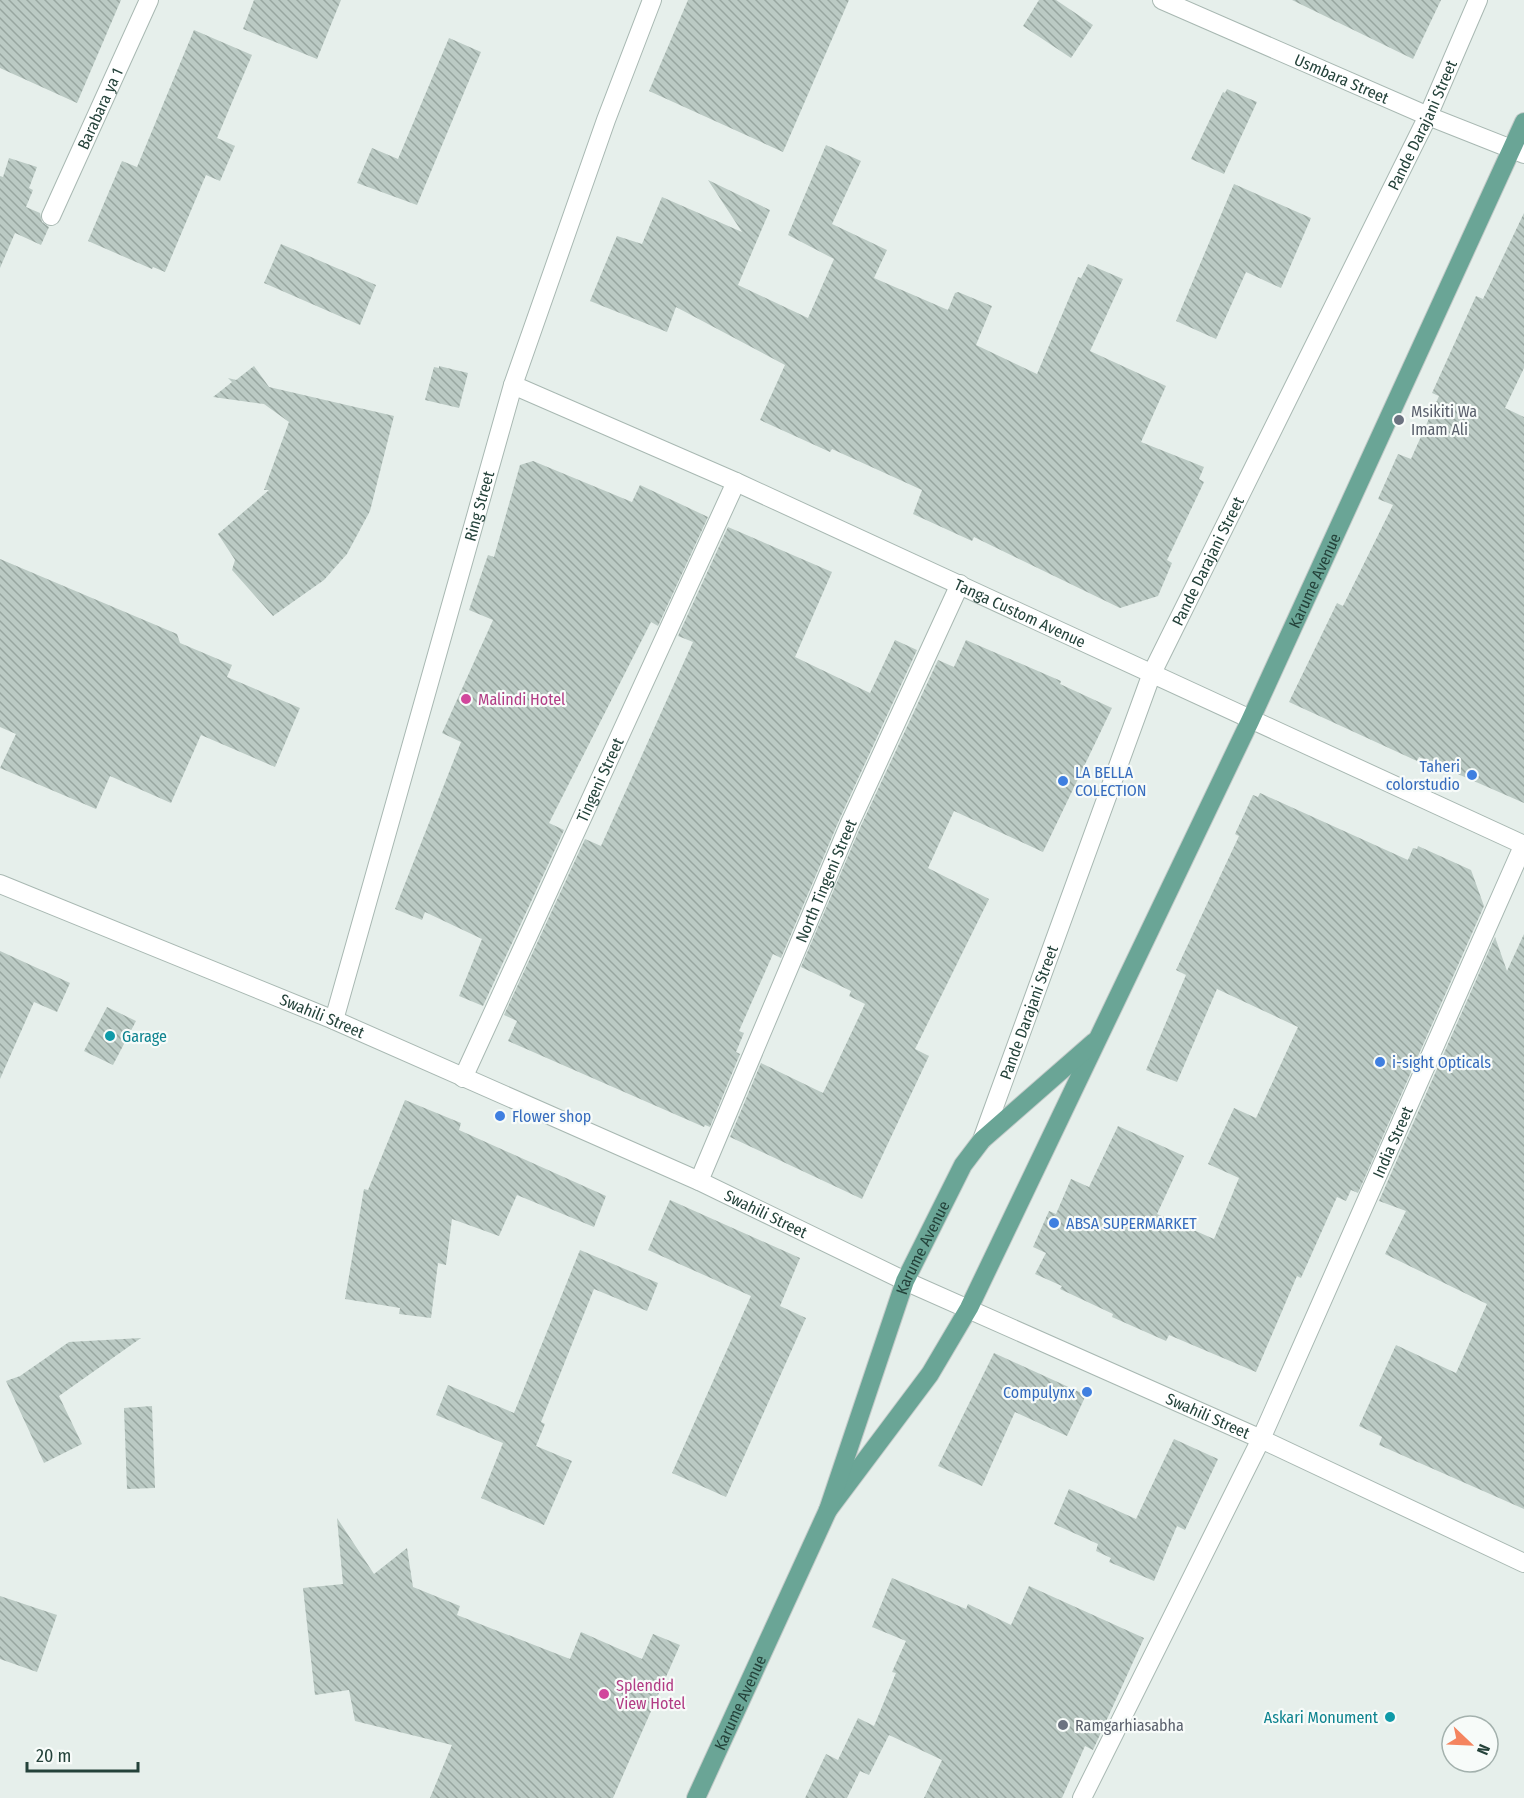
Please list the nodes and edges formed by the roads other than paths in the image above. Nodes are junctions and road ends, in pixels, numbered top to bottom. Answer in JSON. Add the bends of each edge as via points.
{"nodes":[{"id":1,"x":149,"y":0,"type":"edge"},
{"id":2,"x":652,"y":0,"type":"edge"},
{"id":3,"x":1162,"y":0,"type":"edge"},
{"id":4,"x":1478,"y":0,"type":"edge"},
{"id":5,"x":1192,"y":6,"type":"edge"},
{"id":6,"x":1428,"y":116,"type":"junction"},
{"id":7,"x":1524,"y":122,"type":"edge"},
{"id":8,"x":1518,"y":151,"type":"edge"},
{"id":9,"x":51,"y":216,"type":"dead end"},
{"id":10,"x":513,"y":385,"type":"junction"},
{"id":11,"x":736,"y":482,"type":"junction"},
{"id":12,"x":960,"y":584,"type":"junction"},
{"id":13,"x":1152,"y":673,"type":"junction"},
{"id":14,"x":1250,"y":721,"type":"junction"},
{"id":15,"x":1524,"y":845,"type":"edge"},
{"id":16,"x":0,"y":884,"type":"edge"},
{"id":17,"x":334,"y":1020,"type":"junction"},
{"id":18,"x":1099,"y":1037,"type":"junction"},
{"id":19,"x":464,"y":1078,"type":"junction"},
{"id":20,"x":982,"y":1140,"type":"junction"},
{"id":21,"x":699,"y":1181,"type":"junction"},
{"id":22,"x":905,"y":1281,"type":"junction"},
{"id":23,"x":969,"y":1308,"type":"junction"},
{"id":24,"x":1261,"y":1439,"type":"junction"},
{"id":25,"x":828,"y":1510,"type":"junction"},
{"id":26,"x":1524,"y":1563,"type":"edge"},
{"id":27,"x":696,"y":1798,"type":"edge"},
{"id":28,"x":1083,"y":1798,"type":"edge"}],
"edges":[{"from":1,"to":9,"type":"street","name":"Barabara ya 1"},
{"from":2,"to":10,"type":"street","name":"Ring Street"},
{"from":3,"to":5,"type":"street","name":"Usmbara Street"},
{"from":4,"to":6,"type":"street","name":"Pande Darajani Street"},
{"from":5,"to":6,"type":"street","name":"Usmbara Street"},
{"from":6,"to":8,"type":"street","name":"Usmbara Street"},
{"from":6,"to":13,"type":"street","name":"Pande Darajani Street"},
{"from":7,"to":8,"type":"main road","name":"Karume Avenue"},
{"from":8,"to":14,"type":"main road","name":"Karume Avenue"},
{"from":10,"to":11,"type":"street","name":"Tanga Custom Avenue"},
{"from":10,"to":17,"type":"street","name":"Ring Street"},
{"from":11,"to":12,"type":"street","name":"Tanga Custom Avenue"},
{"from":11,"to":19,"type":"street","name":"Tingeni Street"},
{"from":12,"to":13,"type":"street","name":"Tanga Custom Avenue"},
{"from":12,"to":21,"type":"street","name":"North Tingeni Street","via":[[850,822]]},
{"from":13,"to":14,"type":"street","name":"Tanga Custom Avenue"},
{"from":13,"to":20,"type":"street","name":"Pande Darajani Street"},
{"from":14,"to":15,"type":"street","name":"Tanga Custom Avenue"},
{"from":14,"to":18,"type":"main road","name":"Karume Avenue"},
{"from":15,"to":24,"type":"street","name":"India Street"},
{"from":16,"to":17,"type":"street","name":"Swahili Street"},
{"from":17,"to":19,"type":"street","name":"Swahili Street"},
{"from":18,"to":20,"type":"main road","name":"Karume Avenue"},
{"from":18,"to":23,"type":"main road","name":"Karume Avenue"},
{"from":19,"to":21,"type":"street","name":"Swahili Street"},
{"from":20,"to":22,"type":"main road","name":"Karume Avenue","via":[[963,1166]]},
{"from":21,"to":22,"type":"street","name":"Swahili Street"},
{"from":22,"to":23,"type":"street","name":"Swahili Street"},
{"from":22,"to":25,"type":"main road","name":"Karume Avenue"},
{"from":23,"to":24,"type":"street","name":"Swahili Street"},
{"from":23,"to":25,"type":"main road","name":"Karume Avenue","via":[[930,1374]]},
{"from":24,"to":26,"type":"street","name":"Swahili Street"},
{"from":24,"to":28,"type":"street","name":"India Street"},
{"from":25,"to":27,"type":"main road","name":"Karume Avenue"}]}
